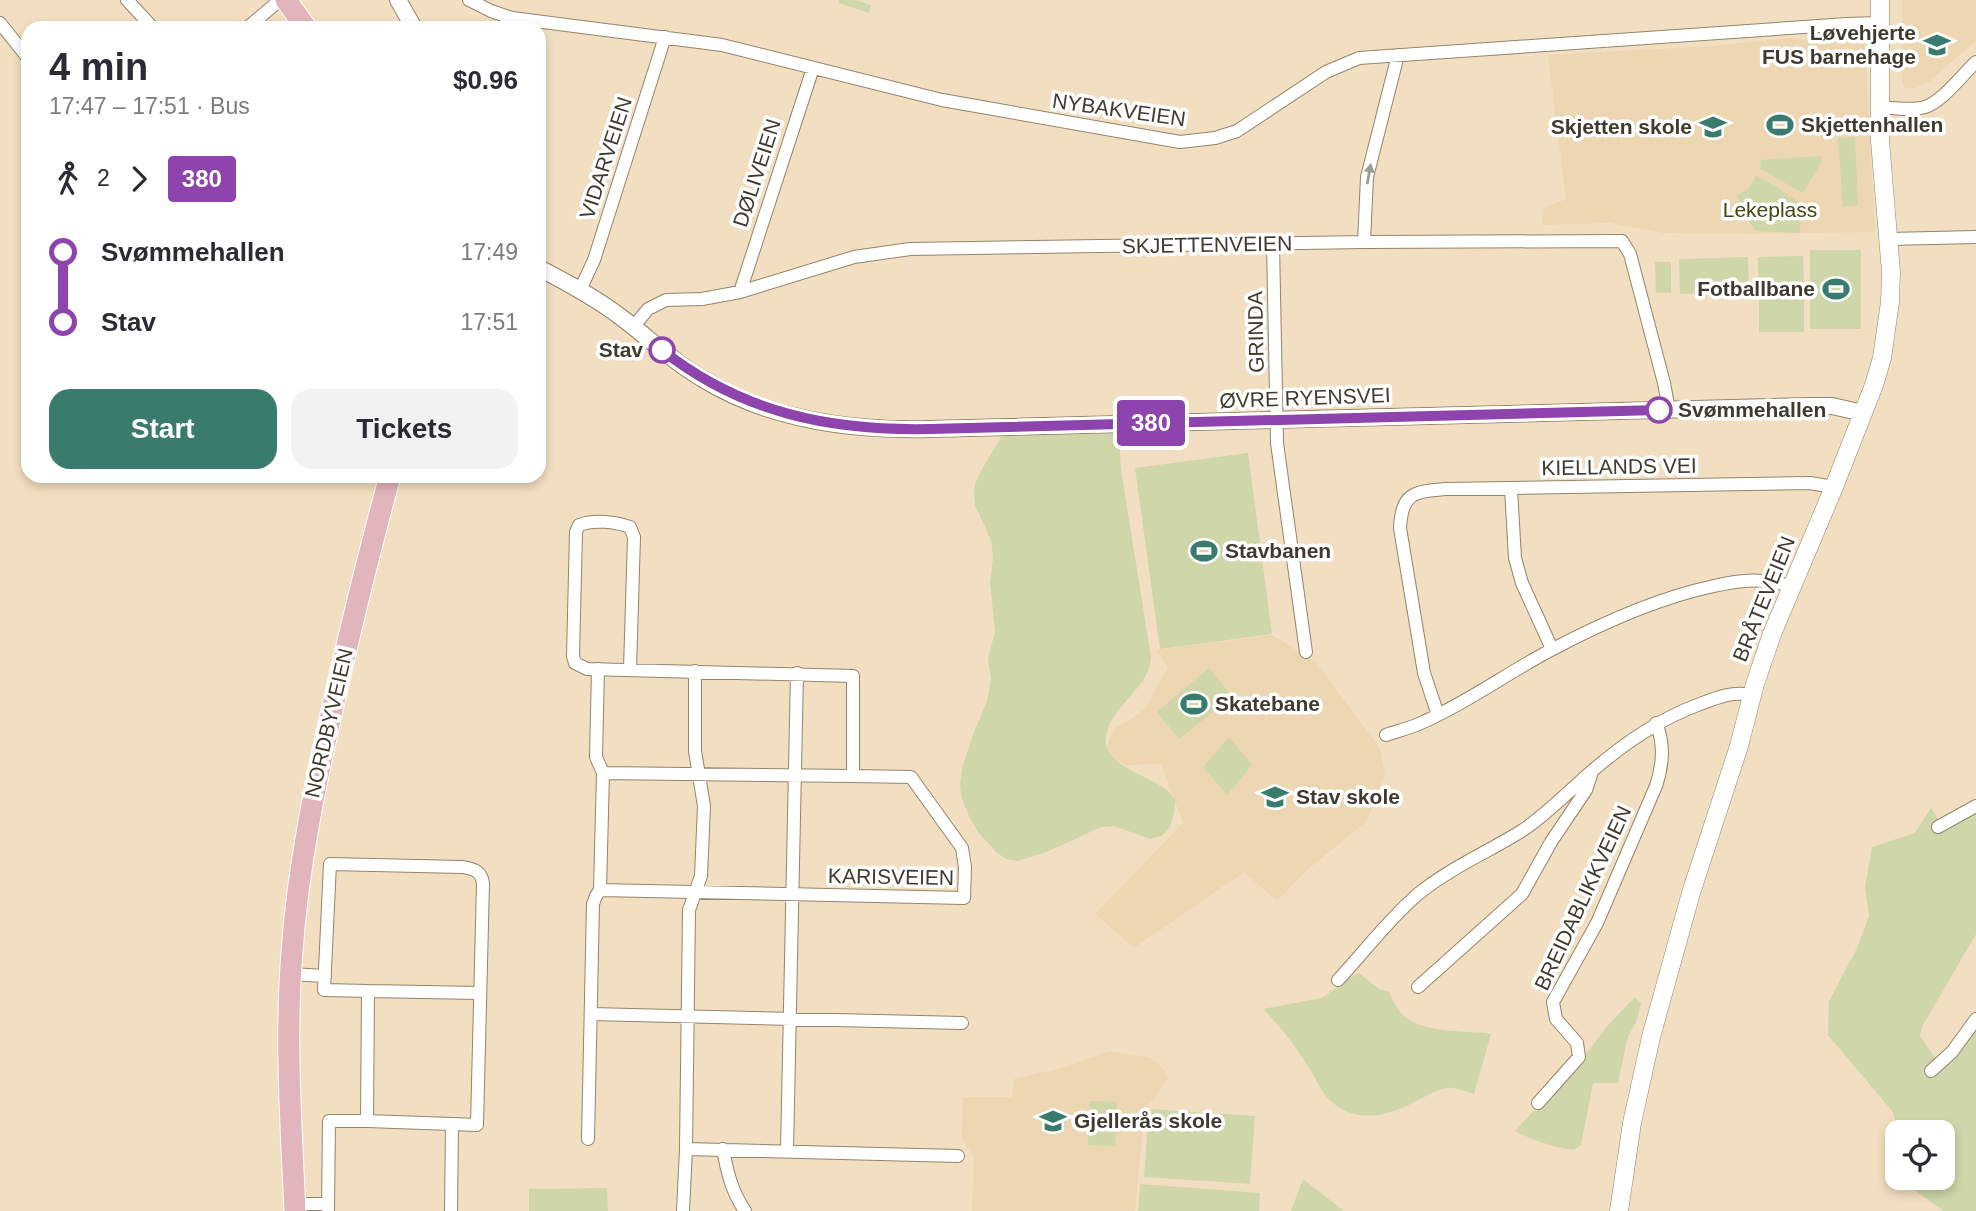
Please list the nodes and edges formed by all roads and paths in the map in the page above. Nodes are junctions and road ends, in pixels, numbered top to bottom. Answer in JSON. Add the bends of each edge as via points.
{"nodes":[{"id":1,"x":127,"y":0,"type":"edge"},
{"id":2,"x":398,"y":0,"type":"edge"},
{"id":3,"x":469,"y":0,"type":"edge"},
{"id":4,"x":1880,"y":0,"type":"edge"},
{"id":5,"x":291,"y":3,"type":"edge"},
{"id":6,"x":146,"y":21,"type":"edge"},
{"id":7,"x":259,"y":21,"type":"edge"},
{"id":8,"x":302,"y":21,"type":"edge"},
{"id":9,"x":410,"y":21,"type":"edge"},
{"id":10,"x":527,"y":21,"type":"edge"},
{"id":11,"x":0,"y":23,"type":"edge"},
{"id":12,"x":546,"y":23,"type":"edge"},
{"id":13,"x":1880,"y":23,"type":"junction"},
{"id":14,"x":665,"y":37,"type":"junction"},
{"id":15,"x":21,"y":49,"type":"edge"},
{"id":16,"x":1398,"y":55,"type":"junction"},
{"id":17,"x":1976,"y":62,"type":"edge"},
{"id":18,"x":813,"y":68,"type":"junction"},
{"id":19,"x":1879,"y":107,"type":"junction"},
{"id":20,"x":1976,"y":237,"type":"edge"},
{"id":21,"x":1889,"y":239,"type":"junction"},
{"id":22,"x":1364,"y":242,"type":"junction"},
{"id":23,"x":1273,"y":244,"type":"junction"},
{"id":24,"x":546,"y":272,"type":"edge"},
{"id":25,"x":580,"y":290,"type":"junction"},
{"id":26,"x":740,"y":292,"type":"junction"},
{"id":27,"x":633,"y":327,"type":"junction"},
{"id":28,"x":1669,"y":410,"type":"junction"},
{"id":29,"x":1863,"y":413,"type":"junction"},
{"id":30,"x":1277,"y":420,"type":"junction"},
{"id":31,"x":388,"y":483,"type":"edge"},
{"id":32,"x":1834,"y":487,"type":"junction"},
{"id":33,"x":1511,"y":489,"type":"junction"},
{"id":34,"x":1792,"y":586,"type":"junction"},
{"id":35,"x":1552,"y":649,"type":"junction"},
{"id":36,"x":1306,"y":652,"type":"dead end"},
{"id":37,"x":598,"y":669,"type":"junction"},
{"id":38,"x":630,"y":669,"type":"junction"},
{"id":39,"x":695,"y":671,"type":"junction"},
{"id":40,"x":797,"y":673,"type":"junction"},
{"id":41,"x":1752,"y":695,"type":"junction"},
{"id":42,"x":1438,"y":715,"type":"junction"},
{"id":43,"x":1656,"y":723,"type":"junction"},
{"id":44,"x":1386,"y":735,"type":"dead end"},
{"id":45,"x":603,"y":772,"type":"junction"},
{"id":46,"x":1592,"y":772,"type":"junction"},
{"id":47,"x":698,"y":774,"type":"junction"},
{"id":48,"x":795,"y":776,"type":"junction"},
{"id":49,"x":853,"y":776,"type":"junction"},
{"id":50,"x":1976,"y":806,"type":"edge"},
{"id":51,"x":1938,"y":827,"type":"dead end"},
{"id":52,"x":600,"y":890,"type":"junction"},
{"id":53,"x":695,"y":893,"type":"junction"},
{"id":54,"x":792,"y":895,"type":"junction"},
{"id":55,"x":290,"y":975,"type":"junction"},
{"id":56,"x":325,"y":976,"type":"junction"},
{"id":57,"x":1338,"y":980,"type":"dead end"},
{"id":58,"x":1419,"y":987,"type":"dead end"},
{"id":59,"x":368,"y":991,"type":"junction"},
{"id":60,"x":480,"y":993,"type":"junction"},
{"id":61,"x":591,"y":1014,"type":"junction"},
{"id":62,"x":688,"y":1017,"type":"junction"},
{"id":63,"x":789,"y":1019,"type":"junction"},
{"id":64,"x":1976,"y":1019,"type":"edge"},
{"id":65,"x":962,"y":1023,"type":"dead end"},
{"id":66,"x":1931,"y":1071,"type":"dead end"},
{"id":67,"x":1538,"y":1103,"type":"dead end"},
{"id":68,"x":367,"y":1121,"type":"junction"},
{"id":69,"x":452,"y":1124,"type":"junction"},
{"id":70,"x":588,"y":1139,"type":"dead end"},
{"id":71,"x":687,"y":1149,"type":"junction"},
{"id":72,"x":723,"y":1149,"type":"junction"},
{"id":73,"x":787,"y":1151,"type":"junction"},
{"id":74,"x":958,"y":1156,"type":"dead end"},
{"id":75,"x":295,"y":1208,"type":"edge"},
{"id":76,"x":328,"y":1208,"type":"edge"},
{"id":77,"x":451,"y":1211,"type":"edge"},
{"id":78,"x":684,"y":1211,"type":"edge"},
{"id":79,"x":745,"y":1211,"type":"edge"},
{"id":80,"x":1619,"y":1211,"type":"edge"}],
"edges":[{"from":1,"to":6,"type":"street"},
{"from":2,"to":9,"type":"street"},
{"from":3,"to":10,"type":"street","name":"NYBAKVEIEN"},
{"from":4,"to":13,"type":"main road","name":"BRÅTEVEIEN"},
{"from":5,"to":7,"type":"street"},
{"from":5,"to":8,"type":"main road"},
{"from":11,"to":15,"type":"street"},
{"from":12,"to":14,"type":"street","name":"NYBAKVEIEN"},
{"from":13,"to":16,"type":"street","name":"NYBAKVEIEN"},
{"from":13,"to":19,"type":"main road","name":"BRÅTEVEIEN"},
{"from":14,"to":18,"type":"street","name":"NYBAKVEIEN","via":[[722,45]]},
{"from":14,"to":25,"type":"street","name":"VIDARVEIEN","via":[[594,260]]},
{"from":16,"to":18,"type":"street","name":"NYBAKVEIEN","via":[[1359,58],[1326,72],[1237,131],[1180,142],[942,100]]},
{"from":22,"to":16,"type":"street","one_way":true,"via":[[1367,177]]},
{"from":17,"to":19,"type":"street","via":[[1926,106]]},
{"from":18,"to":26,"type":"street","name":"DØLIVEIEN"},
{"from":19,"to":21,"type":"main road","name":"BRÅTEVEIEN"},
{"from":20,"to":21,"type":"street"},
{"from":21,"to":29,"type":"main road","name":"BRÅTEVEIEN","via":[[1891,287],[1885,340]]},
{"from":22,"to":23,"type":"street","name":"SKJETTENVEIEN"},
{"from":22,"to":28,"type":"street","name":"SKJETTENVEIEN","via":[[1622,241],[1630,254]]},
{"from":23,"to":26,"type":"street","name":"SKJETTENVEIEN","via":[[910,249],[854,257]]},
{"from":23,"to":30,"type":"street","name":"GRINDA"},
{"from":24,"to":25,"type":"street","name":"ØVRE RYENSVEI"},
{"from":25,"to":27,"type":"street","name":"ØVRE RYENSVEI"},
{"from":26,"to":27,"type":"street","name":"SKJETTENVEIEN","via":[[661,302]]},
{"from":27,"to":30,"type":"street","name":"ØVRE RYENSVEI","via":[[715,387],[774,410],[830,424],[909,430]]},
{"from":28,"to":29,"type":"street","name":"ØVRE RYENSVEI","via":[[1822,406]]},
{"from":28,"to":30,"type":"street","name":"ØVRE RYENSVEI"},
{"from":29,"to":32,"type":"main road","name":"BRÅTEVEIEN"},
{"from":30,"to":36,"type":"street","name":"GRINDA"},
{"from":31,"to":55,"type":"main road","name":"NORDBYVEIEN","via":[[310,812]]},
{"from":32,"to":33,"type":"street","name":"KIELLANDS VEI","via":[[1810,483]]},
{"from":32,"to":34,"type":"main road","name":"BRÅTEVEIEN"},
{"from":33,"to":35,"type":"street","via":[[1515,558]]},
{"from":33,"to":42,"type":"street","name":"KIELLANDS VEI","via":[[1423,491],[1407,500],[1401,510],[1400,528],[1424,673]]},
{"from":34,"to":35,"type":"street","via":[[1757,580],[1698,589],[1623,616]]},
{"from":34,"to":41,"type":"main road","name":"BRÅTEVEIEN"},
{"from":35,"to":42,"type":"street"},
{"from":37,"to":38,"type":"street"},
{"from":37,"to":38,"type":"street","via":[[579,667],[573,656],[576,532],[586,522],[620,523],[631,527],[634,537]]},
{"from":37,"to":45,"type":"street","via":[[596,757]]},
{"from":38,"to":39,"type":"street"},
{"from":39,"to":40,"type":"street"},
{"from":39,"to":47,"type":"street"},
{"from":40,"to":48,"type":"street"},
{"from":40,"to":49,"type":"street","via":[[853,676]]},
{"from":41,"to":43,"type":"street","via":[[1727,694]]},
{"from":41,"to":80,"type":"main road","name":"BRÅTEVEIEN","via":[[1654,1025]]},
{"from":42,"to":44,"type":"street"},
{"from":43,"to":46,"type":"street"},
{"from":43,"to":67,"type":"street","name":"BREIDABLIKKVEIEN","via":[[1662,739],[1656,786],[1601,916],[1553,1002],[1556,1019],[1577,1043],[1578,1057]]},
{"from":45,"to":47,"type":"street","name":"KARISVEIEN"},
{"from":45,"to":52,"type":"street"},
{"from":46,"to":57,"type":"street","via":[[1523,829],[1420,893]]},
{"from":46,"to":58,"type":"street","via":[[1586,790],[1522,894]]},
{"from":47,"to":48,"type":"street","name":"KARISVEIEN"},
{"from":47,"to":53,"type":"street","via":[[704,806],[701,876]]},
{"from":48,"to":49,"type":"street","name":"KARISVEIEN"},
{"from":48,"to":54,"type":"street"},
{"from":49,"to":54,"type":"street","name":"KARISVEIEN","via":[[911,777],[962,848],[964,898]]},
{"from":50,"to":51,"type":"street"},
{"from":52,"to":53,"type":"street","name":"KARISVEIEN"},
{"from":52,"to":61,"type":"street","via":[[593,904]]},
{"from":53,"to":54,"type":"street","name":"KARISVEIEN"},
{"from":53,"to":62,"type":"street","via":[[689,910]]},
{"from":54,"to":63,"type":"street"},
{"from":55,"to":56,"type":"street"},
{"from":55,"to":75,"type":"main road","name":"NORDBYVEIEN"},
{"from":56,"to":59,"type":"street","via":[[324,989]]},
{"from":56,"to":60,"type":"street","via":[[330,864],[462,867],[478,871],[484,883]]},
{"from":59,"to":60,"type":"street"},
{"from":59,"to":68,"type":"street"},
{"from":60,"to":69,"type":"street","via":[[477,1125]]},
{"from":61,"to":62,"type":"street"},
{"from":61,"to":70,"type":"street"},
{"from":62,"to":63,"type":"street"},
{"from":62,"to":71,"type":"street"},
{"from":63,"to":65,"type":"street"},
{"from":63,"to":73,"type":"street"},
{"from":64,"to":66,"type":"street"},
{"from":68,"to":69,"type":"street"},
{"from":68,"to":76,"type":"street","via":[[329,1121]]},
{"from":69,"to":77,"type":"street"},
{"from":71,"to":72,"type":"street"},
{"from":71,"to":78,"type":"street"},
{"from":72,"to":73,"type":"street"},
{"from":72,"to":79,"type":"street","via":[[734,1194]]},
{"from":73,"to":74,"type":"street"},
{"from":75,"to":76,"type":"street"}]}
